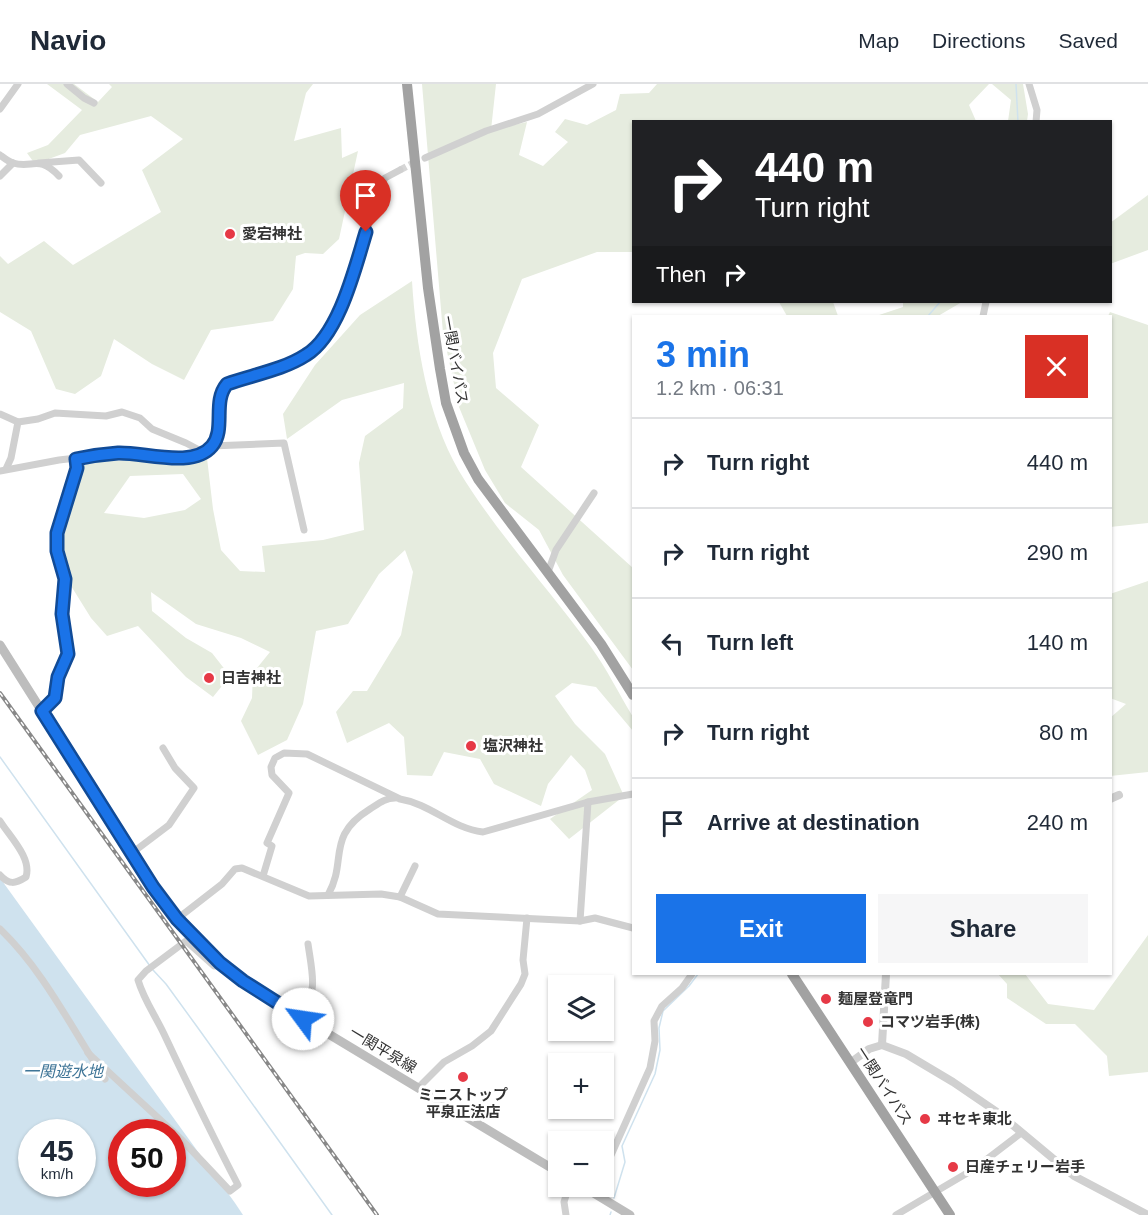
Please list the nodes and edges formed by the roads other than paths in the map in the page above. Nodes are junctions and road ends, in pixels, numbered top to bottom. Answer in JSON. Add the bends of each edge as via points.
{"nodes":[{"id":1,"x":18,"y":84,"type":"edge"},
{"id":2,"x":67,"y":84,"type":"edge"},
{"id":3,"x":407,"y":84,"type":"edge"},
{"id":4,"x":593,"y":84,"type":"edge"},
{"id":5,"x":1029,"y":84,"type":"edge"},
{"id":6,"x":94,"y":104,"type":"dead end"},
{"id":7,"x":0,"y":109,"type":"edge"},
{"id":8,"x":1036,"y":120,"type":"edge"},
{"id":9,"x":0,"y":155,"type":"edge"},
{"id":10,"x":425,"y":158,"type":"tunnel mouth"},
{"id":11,"x":13,"y":163,"type":"junction"},
{"id":12,"x":39,"y":163,"type":"junction"},
{"id":13,"x":400,"y":170,"type":"tunnel mouth"},
{"id":14,"x":0,"y":176,"type":"edge"},
{"id":15,"x":58,"y":176,"type":"dead end"},
{"id":16,"x":101,"y":183,"type":"dead end"},
{"id":17,"x":0,"y":414,"type":"edge"},
{"id":18,"x":18,"y":422,"type":"junction"},
{"id":19,"x":211,"y":446,"type":"junction"},
{"id":20,"x":203,"y":452,"type":"junction"},
{"id":21,"x":76,"y":459,"type":"junction"},
{"id":22,"x":3,"y":470,"type":"edge"},
{"id":23,"x":594,"y":493,"type":"dead end"},
{"id":24,"x":304,"y":530,"type":"dead end"},
{"id":25,"x":548,"y":572,"type":"junction"},
{"id":26,"x":0,"y":645,"type":"edge"},
{"id":27,"x":632,"y":692,"type":"edge"},
{"id":28,"x":42,"y":711,"type":"junction"},
{"id":29,"x":163,"y":748,"type":"dead end"},
{"id":30,"x":632,"y":794,"type":"edge"},
{"id":31,"x":1119,"y":795,"type":"dead end"},
{"id":32,"x":1112,"y":798,"type":"edge"},
{"id":33,"x":400,"y":799,"type":"junction"},
{"id":34,"x":588,"y":802,"type":"junction"},
{"id":35,"x":0,"y":820,"type":"edge"},
{"id":36,"x":132,"y":853,"type":"junction"},
{"id":37,"x":415,"y":866,"type":"dead end"},
{"id":38,"x":0,"y":875,"type":"edge"},
{"id":39,"x":263,"y":876,"type":"junction"},
{"id":40,"x":328,"y":896,"type":"junction"},
{"id":41,"x":400,"y":897,"type":"junction"},
{"id":42,"x":527,"y":918,"type":"junction"},
{"id":43,"x":177,"y":919,"type":"junction"},
{"id":44,"x":580,"y":921,"type":"junction"},
{"id":45,"x":632,"y":928,"type":"edge"},
{"id":46,"x":0,"y":929,"type":"edge"},
{"id":47,"x":308,"y":944,"type":"dead end"},
{"id":48,"x":220,"y":963,"type":"junction"},
{"id":49,"x":691,"y":975,"type":"edge"},
{"id":50,"x":793,"y":975,"type":"edge"},
{"id":51,"x":886,"y":975,"type":"edge"},
{"id":52,"x":303,"y":1019,"type":"junction"},
{"id":53,"x":882,"y":1045,"type":"junction"},
{"id":54,"x":88,"y":1053,"type":"junction"},
{"id":55,"x":850,"y":1063,"type":"junction"},
{"id":56,"x":105,"y":1079,"type":"dead end"},
{"id":57,"x":418,"y":1088,"type":"junction"},
{"id":58,"x":1021,"y":1133,"type":"junction"},
{"id":59,"x":614,"y":1148,"type":"edge"},
{"id":60,"x":548,"y":1166,"type":"edge"},
{"id":61,"x":934,"y":1191,"type":"junction"},
{"id":62,"x":566,"y":1197,"type":"edge"},
{"id":63,"x":605,"y":1197,"type":"edge"},
{"id":64,"x":566,"y":1215,"type":"edge"},
{"id":65,"x":630,"y":1215,"type":"edge"},
{"id":66,"x":896,"y":1215,"type":"edge"},
{"id":67,"x":950,"y":1215,"type":"edge"},
{"id":68,"x":1148,"y":1215,"type":"edge"}],
"edges":[{"from":1,"to":7,"type":"street"},
{"from":2,"to":6,"type":"street"},
{"from":3,"to":25,"type":"highway","name":"一関バイパス","via":[[428,288],[446,403],[478,479]]},
{"from":4,"to":10,"type":"street","via":[[538,114],[486,131]]},
{"from":5,"to":8,"type":"street"},
{"from":9,"to":11,"type":"street"},
{"from":11,"to":12,"type":"street"},
{"from":11,"to":14,"type":"street"},
{"from":12,"to":15,"type":"street"},
{"from":12,"to":16,"type":"street","via":[[79,160]]},
{"from":13,"to":19,"type":"street","via":[[385,178],[379,189],[349,290],[324,338],[305,356],[227,384],[222,390],[216,438]]},
{"from":17,"to":18,"type":"street"},
{"from":18,"to":20,"type":"street","via":[[55,413],[106,416],[122,412]]},
{"from":18,"to":22,"type":"street","via":[[11,458]]},
{"from":19,"to":20,"type":"street"},
{"from":19,"to":24,"type":"street","via":[[284,443]]},
{"from":20,"to":21,"type":"street","via":[[191,458],[119,453]]},
{"from":21,"to":22,"type":"street"},
{"from":21,"to":28,"type":"street","via":[[77,468],[57,533],[57,551],[65,579],[62,614],[68,654],[58,677],[55,698]]},
{"from":23,"to":25,"type":"street","via":[[556,550]]},
{"from":25,"to":27,"type":"highway","name":"一関バイパス"},
{"from":26,"to":28,"type":"main road","name":"一関平泉線"},
{"from":28,"to":36,"type":"main road","name":"一関平泉線"},
{"from":29,"to":36,"type":"street","via":[[194,788],[170,825]]},
{"from":30,"to":34,"type":"street"},
{"from":31,"to":32,"type":"street"},
{"from":33,"to":34,"type":"street","via":[[417,802],[451,823],[483,832]]},
{"from":33,"to":39,"type":"street","via":[[307,754],[284,753],[275,758],[272,775],[289,793],[267,843],[272,846]]},
{"from":33,"to":40,"type":"street","via":[[388,798],[354,819],[342,836]]},
{"from":34,"to":44,"type":"street"},
{"from":35,"to":38,"type":"street","via":[[29,869],[26,877],[15,883]]},
{"from":36,"to":43,"type":"main road","name":"一関平泉線"},
{"from":37,"to":41,"type":"street"},
{"from":39,"to":40,"type":"street","via":[[309,896]]},
{"from":39,"to":43,"type":"street","via":[[235,869]]},
{"from":40,"to":41,"type":"street"},
{"from":41,"to":42,"type":"street","via":[[438,914]]},
{"from":42,"to":44,"type":"street"},
{"from":42,"to":57,"type":"street","via":[[525,974],[491,1031],[444,1062]]},
{"from":43,"to":48,"type":"main road","name":"一関平泉線"},
{"from":44,"to":45,"type":"street","via":[[595,918]]},
{"from":46,"to":54,"type":"street","via":[[25,956]]},
{"from":47,"to":52,"type":"street","via":[[314,985]]},
{"from":48,"to":52,"type":"main road","name":"一関平泉線"},
{"from":48,"to":54,"type":"street","via":[[209,963],[186,941],[138,980],[238,1185],[235,1189],[230,1191],[181,1139]]},
{"from":49,"to":59,"type":"street","via":[[662,1006],[654,1021],[656,1041],[650,1068]]},
{"from":50,"to":55,"type":"highway","name":"一関バイパス"},
{"from":51,"to":53,"type":"street"},
{"from":52,"to":57,"type":"main road","name":"一関平泉線"},
{"from":53,"to":55,"type":"street"},
{"from":53,"to":58,"type":"street","via":[[906,1054],[953,1083]]},
{"from":54,"to":56,"type":"street"},
{"from":55,"to":61,"type":"highway","name":"一関バイパス"},
{"from":57,"to":60,"type":"main road","name":"一関平泉線"},
{"from":58,"to":61,"type":"street","via":[[974,1169]]},
{"from":58,"to":68,"type":"street","via":[[1074,1176]]},
{"from":61,"to":66,"type":"street"},
{"from":61,"to":67,"type":"highway","name":"一関バイパス"},
{"from":62,"to":64,"type":"street"},
{"from":63,"to":65,"type":"main road"}]}
